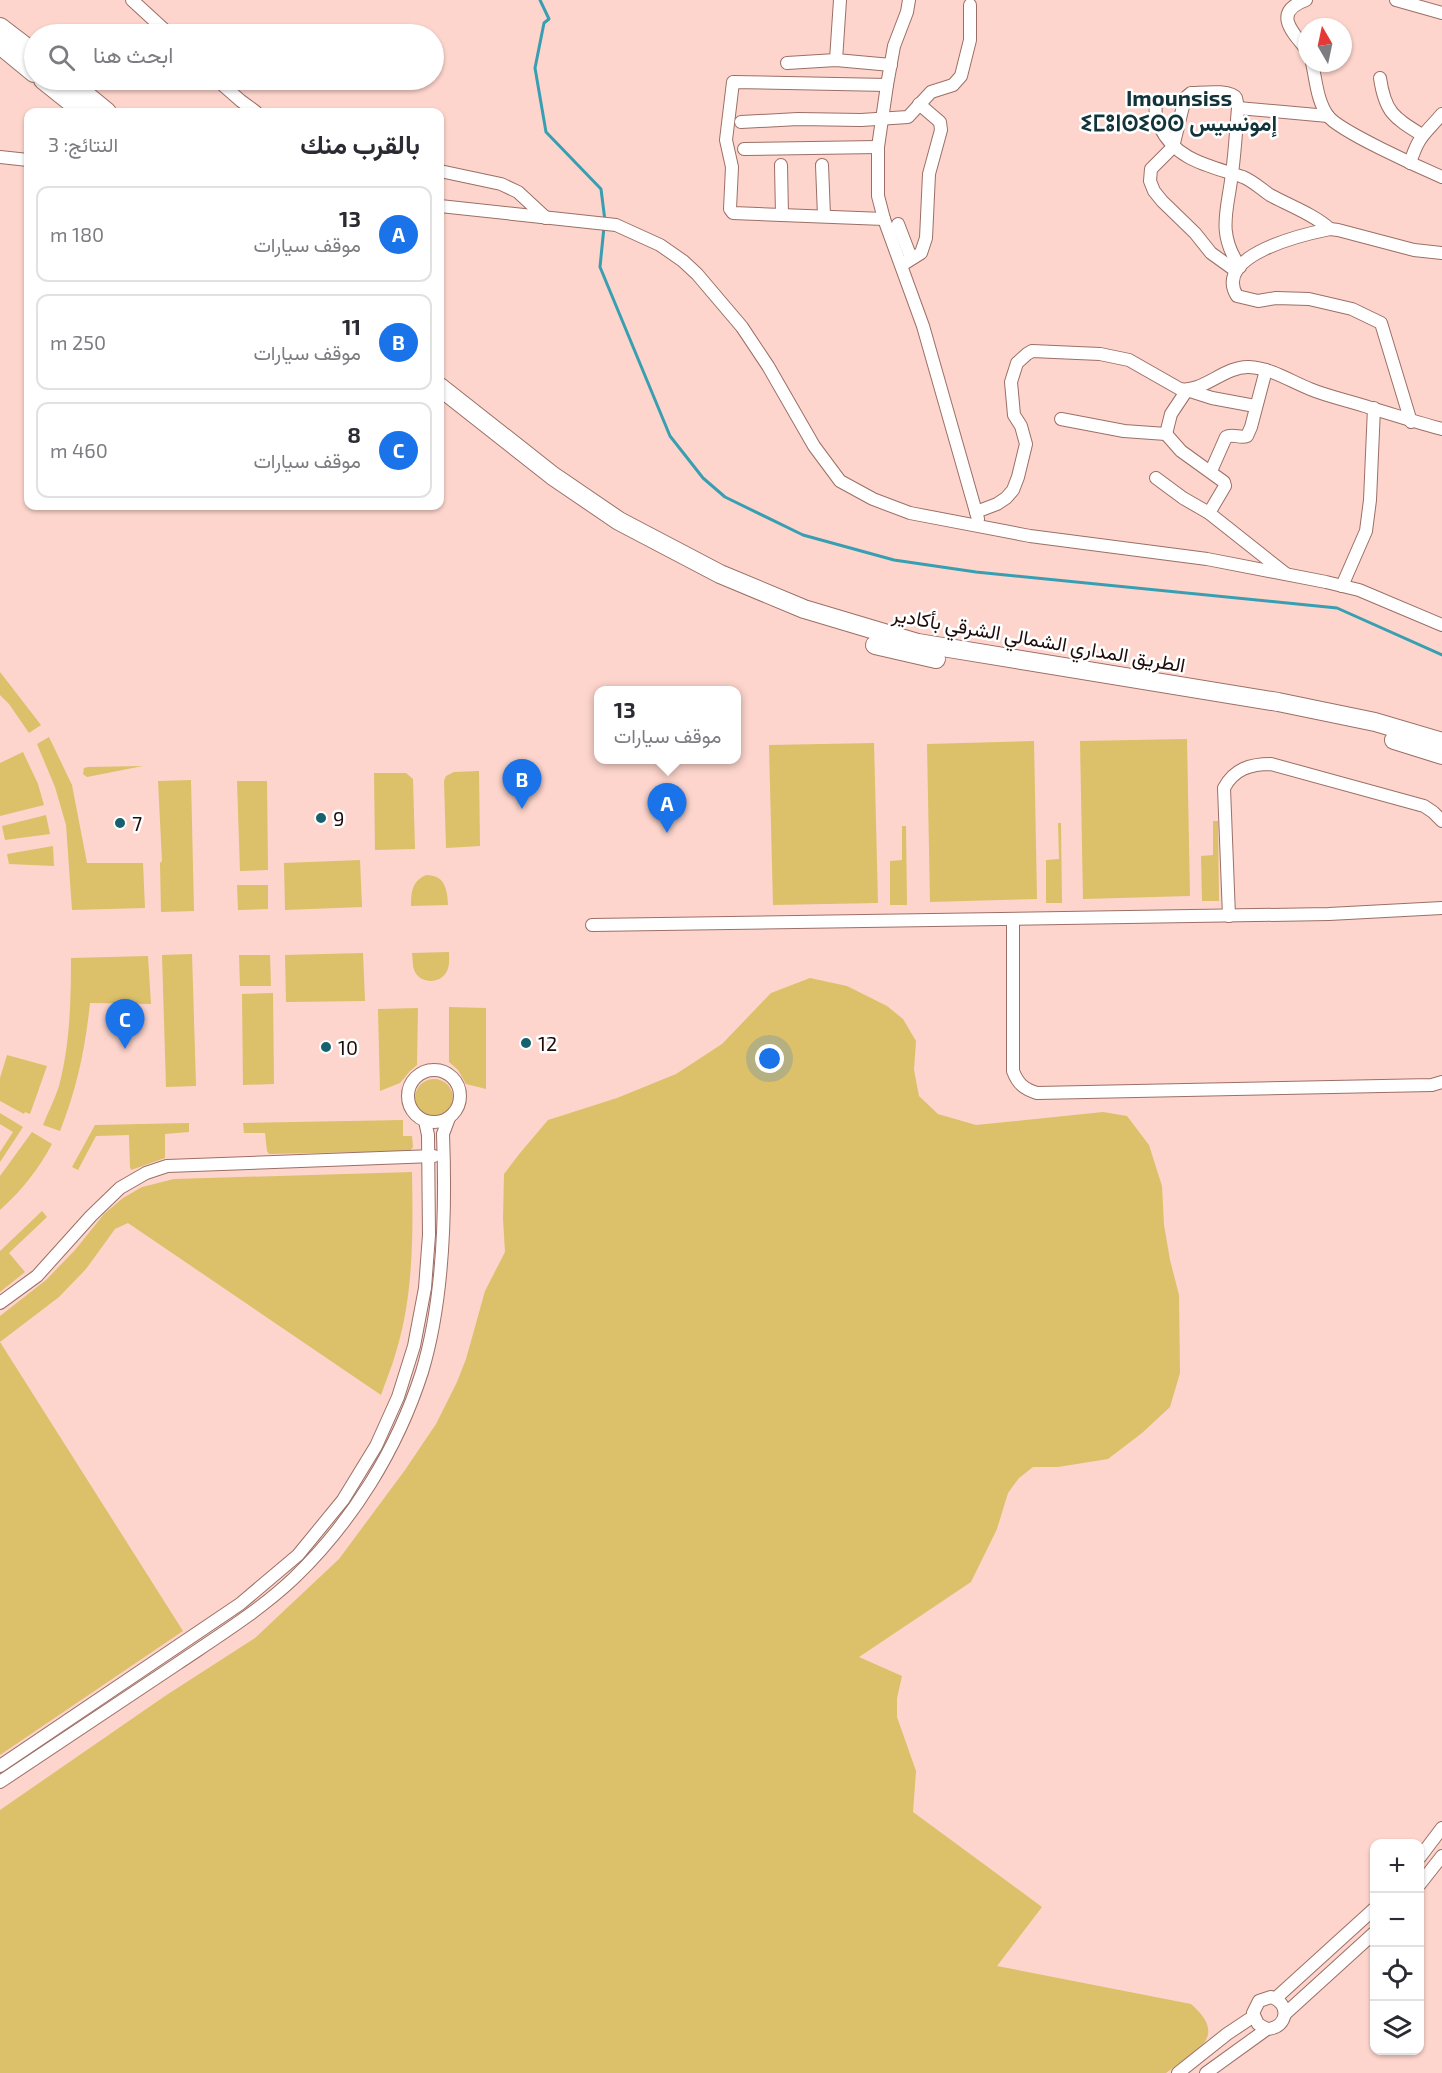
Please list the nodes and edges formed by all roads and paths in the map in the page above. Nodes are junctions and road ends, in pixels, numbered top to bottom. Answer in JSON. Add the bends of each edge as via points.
{"nodes":[{"id":1,"x":132,"y":0,"type":"edge"},
{"id":2,"x":840,"y":0,"type":"edge"},
{"id":3,"x":909,"y":0,"type":"edge"},
{"id":4,"x":1306,"y":0,"type":"edge"},
{"id":5,"x":1396,"y":0,"type":"edge"},
{"id":6,"x":970,"y":5,"type":"dead end"},
{"id":7,"x":1442,"y":13,"type":"edge"},
{"id":8,"x":158,"y":24,"type":"edge"},
{"id":9,"x":0,"y":27,"type":"edge"},
{"id":10,"x":1298,"y":38,"type":"edge"},
{"id":11,"x":0,"y":45,"type":"edge"},
{"id":12,"x":24,"y":45,"type":"edge"},
{"id":13,"x":836,"y":60,"type":"junction"},
{"id":14,"x":787,"y":63,"type":"dead end"},
{"id":15,"x":24,"y":65,"type":"edge"},
{"id":16,"x":891,"y":65,"type":"junction"},
{"id":17,"x":1314,"y":72,"type":"edge"},
{"id":18,"x":1380,"y":78,"type":"dead end"},
{"id":19,"x":887,"y":85,"type":"junction"},
{"id":20,"x":62,"y":90,"type":"edge"},
{"id":21,"x":68,"y":90,"type":"edge"},
{"id":22,"x":228,"y":90,"type":"edge"},
{"id":23,"x":1157,"y":100,"type":"dead end"},
{"id":24,"x":919,"y":104,"type":"junction"},
{"id":25,"x":79,"y":108,"type":"edge"},
{"id":26,"x":100,"y":108,"type":"edge"},
{"id":27,"x":251,"y":108,"type":"edge"},
{"id":28,"x":1238,"y":108,"type":"junction"},
{"id":29,"x":1442,"y":114,"type":"edge"},
{"id":30,"x":1328,"y":116,"type":"junction"},
{"id":31,"x":882,"y":118,"type":"junction"},
{"id":32,"x":741,"y":122,"type":"dead end"},
{"id":33,"x":1422,"y":135,"type":"junction"},
{"id":34,"x":879,"y":147,"type":"junction"},
{"id":35,"x":1173,"y":147,"type":"junction"},
{"id":36,"x":744,"y":149,"type":"dead end"},
{"id":37,"x":0,"y":157,"type":"edge"},
{"id":38,"x":24,"y":160,"type":"edge"},
{"id":39,"x":1410,"y":163,"type":"junction"},
{"id":40,"x":781,"y":165,"type":"dead end"},
{"id":41,"x":822,"y":165,"type":"dead end"},
{"id":42,"x":444,"y":172,"type":"edge"},
{"id":43,"x":1232,"y":175,"type":"junction"},
{"id":44,"x":1442,"y":177,"type":"edge"},
{"id":45,"x":444,"y":206,"type":"edge"},
{"id":46,"x":782,"y":215,"type":"junction"},
{"id":47,"x":824,"y":216,"type":"junction"},
{"id":48,"x":550,"y":218,"type":"junction"},
{"id":49,"x":884,"y":219,"type":"junction"},
{"id":50,"x":898,"y":224,"type":"dead end"},
{"id":51,"x":1330,"y":229,"type":"junction"},
{"id":52,"x":1442,"y":253,"type":"edge"},
{"id":53,"x":907,"y":262,"type":"junction"},
{"id":54,"x":1238,"y":269,"type":"junction"},
{"id":55,"x":1266,"y":370,"type":"junction"},
{"id":56,"x":444,"y":390,"type":"edge"},
{"id":57,"x":1187,"y":390,"type":"junction"},
{"id":58,"x":444,"y":406,"type":"edge"},
{"id":59,"x":1255,"y":406,"type":"junction"},
{"id":60,"x":1374,"y":408,"type":"junction"},
{"id":61,"x":1061,"y":419,"type":"dead end"},
{"id":62,"x":1411,"y":422,"type":"junction"},
{"id":63,"x":1442,"y":429,"type":"edge"},
{"id":64,"x":1166,"y":434,"type":"junction"},
{"id":65,"x":1211,"y":471,"type":"junction"},
{"id":66,"x":1156,"y":478,"type":"dead end"},
{"id":67,"x":976,"y":512,"type":"junction"},
{"id":68,"x":1209,"y":513,"type":"junction"},
{"id":69,"x":980,"y":526,"type":"junction"},
{"id":70,"x":1288,"y":575,"type":"junction"},
{"id":71,"x":1342,"y":586,"type":"junction"},
{"id":72,"x":1442,"y":625,"type":"edge"},
{"id":73,"x":1442,"y":742,"type":"edge"},
{"id":74,"x":1442,"y":755,"type":"edge"},
{"id":75,"x":1442,"y":821,"type":"edge"},
{"id":76,"x":1442,"y":908,"type":"edge"},
{"id":77,"x":1229,"y":916,"type":"junction"},
{"id":78,"x":1013,"y":920,"type":"junction"},
{"id":79,"x":592,"y":925,"type":"dead end"},
{"id":80,"x":1442,"y":1082,"type":"edge"},
{"id":81,"x":448,"y":1118,"type":"junction"},
{"id":82,"x":425,"y":1121,"type":"junction"},
{"id":83,"x":428,"y":1156,"type":"junction"},
{"id":84,"x":444,"y":1157,"type":"junction"},
{"id":85,"x":0,"y":1303,"type":"edge"},
{"id":86,"x":0,"y":1766,"type":"edge"},
{"id":87,"x":0,"y":1782,"type":"edge"},
{"id":88,"x":1442,"y":1828,"type":"edge"},
{"id":89,"x":1424,"y":1851,"type":"edge"},
{"id":90,"x":1442,"y":1856,"type":"edge"},
{"id":91,"x":1424,"y":1878,"type":"edge"},
{"id":92,"x":1370,"y":1913,"type":"edge"},
{"id":93,"x":1370,"y":1937,"type":"edge"},
{"id":94,"x":1276,"y":1998,"type":"junction"},
{"id":95,"x":1286,"y":2013,"type":"junction"},
{"id":96,"x":1254,"y":2016,"type":"junction"},
{"id":97,"x":1267,"y":2028,"type":"junction"},
{"id":98,"x":1178,"y":2073,"type":"edge"},
{"id":99,"x":1206,"y":2073,"type":"edge"}],
"edges":[{"from":1,"to":8,"type":"street"},
{"from":2,"to":13,"type":"street"},
{"from":3,"to":16,"type":"street"},
{"from":4,"to":10,"type":"street","via":[[1296,3],[1287,16],[1288,25]]},
{"from":5,"to":7,"type":"street"},
{"from":6,"to":24,"type":"street","via":[[970,40],[961,76],[953,85],[931,92]]},
{"from":9,"to":12,"type":"highway"},
{"from":11,"to":15,"type":"highway"},
{"from":13,"to":14,"type":"street"},
{"from":13,"to":16,"type":"street"},
{"from":16,"to":19,"type":"street"},
{"from":17,"to":30,"type":"street"},
{"from":18,"to":33,"type":"street","via":[[1384,100],[1392,113]]},
{"from":19,"to":31,"type":"street"},
{"from":19,"to":46,"type":"street","via":[[732,83],[726,140],[732,167],[730,209],[735,213]]},
{"from":20,"to":25,"type":"highway"},
{"from":21,"to":26,"type":"highway"},
{"from":22,"to":27,"type":"street"},
{"from":23,"to":35,"type":"street","via":[[1154,110],[1158,122]]},
{"from":24,"to":31,"type":"street","via":[[908,117]]},
{"from":24,"to":53,"type":"street","via":[[940,122],[941,130],[929,174],[926,238],[921,253]]},
{"from":28,"to":30,"type":"street"},
{"from":28,"to":35,"type":"street","via":[[1231,93],[1187,95]]},
{"from":28,"to":43,"type":"street"},
{"from":29,"to":33,"type":"street"},
{"from":30,"to":39,"type":"street"},
{"from":31,"to":32,"type":"street"},
{"from":31,"to":34,"type":"street"},
{"from":33,"to":39,"type":"street"},
{"from":34,"to":36,"type":"street"},
{"from":34,"to":49,"type":"street","via":[[878,196]]},
{"from":35,"to":43,"type":"street"},
{"from":35,"to":54,"type":"street","via":[[1151,169],[1154,191],[1211,252]]},
{"from":37,"to":38,"type":"street"},
{"from":39,"to":44,"type":"street"},
{"from":40,"to":46,"type":"street"},
{"from":41,"to":47,"type":"street"},
{"from":42,"to":48,"type":"street","via":[[501,184],[518,192]]},
{"from":43,"to":51,"type":"street","via":[[1254,183]]},
{"from":43,"to":54,"type":"street","via":[[1224,225]]},
{"from":45,"to":48,"type":"street"},
{"from":46,"to":47,"type":"street"},
{"from":47,"to":49,"type":"street"},
{"from":48,"to":69,"type":"street","via":[[616,225],[660,245],[683,261],[742,327],[814,446],[840,481],[910,513]]},
{"from":49,"to":53,"type":"street"},
{"from":50,"to":53,"type":"street"},
{"from":51,"to":52,"type":"street"},
{"from":51,"to":54,"type":"street","via":[[1276,243]]},
{"from":53,"to":67,"type":"street"},
{"from":54,"to":62,"type":"street","via":[[1233,290],[1237,296],[1258,301],[1309,299],[1352,309],[1381,323]]},
{"from":55,"to":57,"type":"street","via":[[1238,367]]},
{"from":55,"to":59,"type":"street"},
{"from":55,"to":60,"type":"street"},
{"from":56,"to":73,"type":"highway","name":"الطريق المداري الشمالي الشرقي بأكادير","via":[[553,476],[619,521],[720,574],[804,609],[918,643],[1278,702],[1375,722]]},
{"from":57,"to":59,"type":"street"},
{"from":57,"to":64,"type":"street","via":[[1171,414]]},
{"from":57,"to":67,"type":"street","via":[[1129,360],[1100,354],[1032,351],[1017,363],[1011,382],[1014,415],[1026,444],[1018,477],[1006,498]]},
{"from":58,"to":74,"type":"highway","name":"الطريق المداري الشمالي الشرقي بأكادير","via":[[607,528],[700,578],[792,618],[910,655],[1359,729]]},
{"from":59,"to":65,"type":"street","via":[[1247,436],[1226,437]]},
{"from":60,"to":62,"type":"street"},
{"from":60,"to":71,"type":"street","via":[[1366,531]]},
{"from":61,"to":64,"type":"street"},
{"from":62,"to":63,"type":"street"},
{"from":64,"to":65,"type":"street","via":[[1181,451]]},
{"from":65,"to":68,"type":"street","via":[[1225,486]]},
{"from":66,"to":68,"type":"street"},
{"from":67,"to":69,"type":"street"},
{"from":68,"to":70,"type":"street"},
{"from":69,"to":70,"type":"street","via":[[1207,559]]},
{"from":70,"to":71,"type":"street"},
{"from":71,"to":72,"type":"street"},
{"from":75,"to":77,"type":"street","via":[[1424,806],[1271,764],[1253,764],[1230,778],[1224,788]]},
{"from":76,"to":77,"type":"street"},
{"from":77,"to":78,"type":"street"},
{"from":78,"to":79,"type":"street"},
{"from":78,"to":80,"type":"street","via":[[1013,1071],[1028,1090],[1037,1093],[1421,1086]]},
{"from":81,"to":82,"type":"street"},
{"from":81,"to":82,"type":"street","via":[[459,1106],[460,1091],[454,1078],[434,1069],[418,1075],[408,1091],[410,1107]]},
{"from":81,"to":84,"type":"street","via":[[443,1134]]},
{"from":82,"to":83,"type":"street"},
{"from":83,"to":84,"type":"street"},
{"from":83,"to":85,"type":"street","via":[[167,1166],[146,1173],[120,1188],[37,1276]]},
{"from":83,"to":86,"type":"street","via":[[429,1235],[425,1288],[414,1346],[398,1397],[376,1446],[343,1500],[298,1555],[240,1604]]},
{"from":84,"to":87,"type":"street","via":[[441,1268],[422,1372],[396,1437],[362,1497],[315,1556],[260,1606]]},
{"from":88,"to":89,"type":"street"},
{"from":90,"to":91,"type":"street"},
{"from":92,"to":94,"type":"street"},
{"from":93,"to":95,"type":"street"},
{"from":94,"to":95,"type":"street"},
{"from":94,"to":96,"type":"street","via":[[1259,2001]]},
{"from":95,"to":97,"type":"street","via":[[1282,2023]]},
{"from":96,"to":97,"type":"street","via":[[1258,2024]]},
{"from":96,"to":98,"type":"street"},
{"from":97,"to":99,"type":"street"}]}
